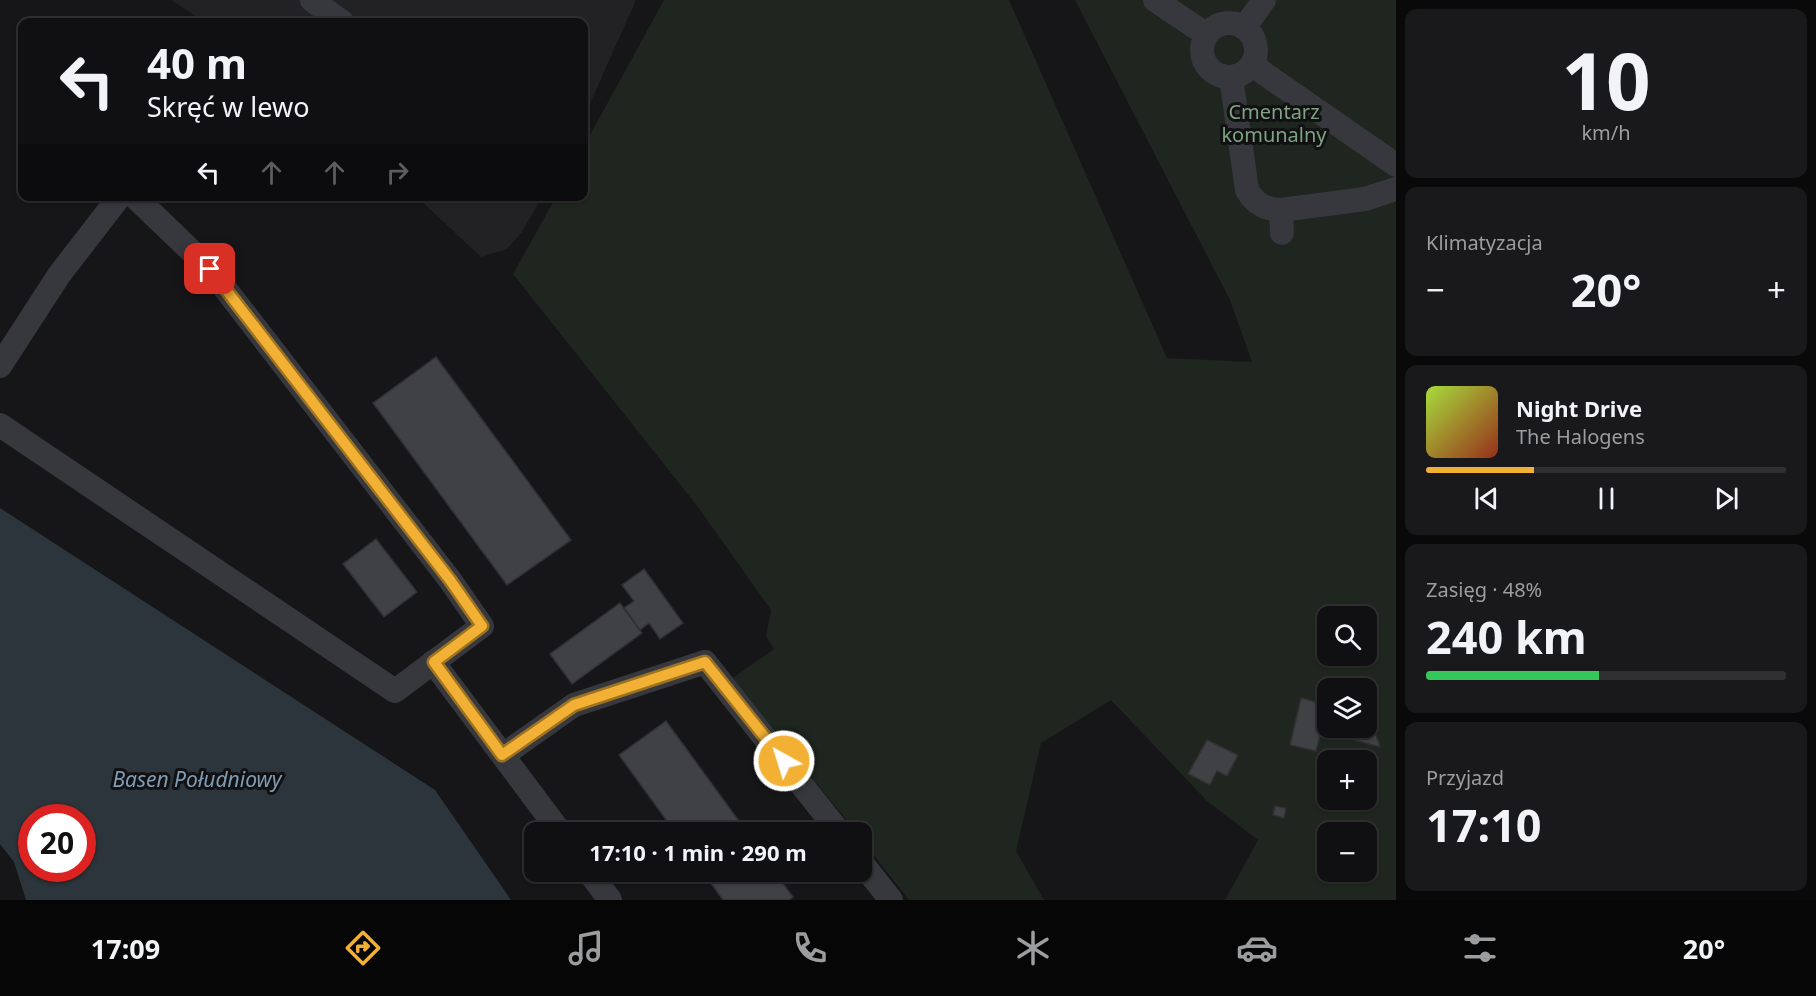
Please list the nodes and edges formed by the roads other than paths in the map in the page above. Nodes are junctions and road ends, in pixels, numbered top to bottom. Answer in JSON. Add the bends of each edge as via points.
{"nodes":[{"id":1,"x":312,"y":0,"type":"edge"},
{"id":2,"x":1155,"y":0,"type":"edge"},
{"id":3,"x":1264,"y":0,"type":"edge"},
{"id":4,"x":337,"y":18,"type":"edge"},
{"id":5,"x":1245,"y":28,"type":"junction"},
{"id":6,"x":1207,"y":35,"type":"junction"},
{"id":7,"x":1242,"y":71,"type":"junction"},
{"id":8,"x":1396,"y":165,"type":"edge"},
{"id":9,"x":1396,"y":189,"type":"edge"},
{"id":10,"x":116,"y":201,"type":"edge"},
{"id":11,"x":139,"y":201,"type":"edge"},
{"id":12,"x":0,"y":366,"type":"edge"},
{"id":13,"x":0,"y":425,"type":"edge"},
{"id":14,"x":434,"y":662,"type":"junction"},
{"id":15,"x":502,"y":755,"type":"junction"},
{"id":16,"x":552,"y":822,"type":"edge"},
{"id":17,"x":831,"y":822,"type":"edge"},
{"id":18,"x":872,"y":876,"type":"edge"},
{"id":19,"x":596,"y":882,"type":"edge"},
{"id":20,"x":610,"y":900,"type":"edge"},
{"id":21,"x":891,"y":900,"type":"edge"}],
"edges":[{"from":1,"to":4,"type":"street"},
{"from":2,"to":6,"type":"street"},
{"from":3,"to":5,"type":"street"},
{"from":5,"to":6,"type":"street","via":[[1228,23]]},
{"from":5,"to":7,"type":"street","via":[[1256,49]]},
{"from":6,"to":7,"type":"street","via":[[1202,51],[1215,73]]},
{"from":7,"to":8,"type":"street"},
{"from":7,"to":9,"type":"street","via":[[1246,190],[1251,199],[1281,222]]},
{"from":10,"to":12,"type":"street","via":[[59,275]]},
{"from":11,"to":14,"type":"street","via":[[210,269],[482,626]]},
{"from":13,"to":14,"type":"street","via":[[395,691]]},
{"from":14,"to":15,"type":"street"},
{"from":15,"to":16,"type":"street"},
{"from":15,"to":17,"type":"street","via":[[574,705],[705,662]]},
{"from":18,"to":21,"type":"street"},
{"from":19,"to":20,"type":"street"}]}
